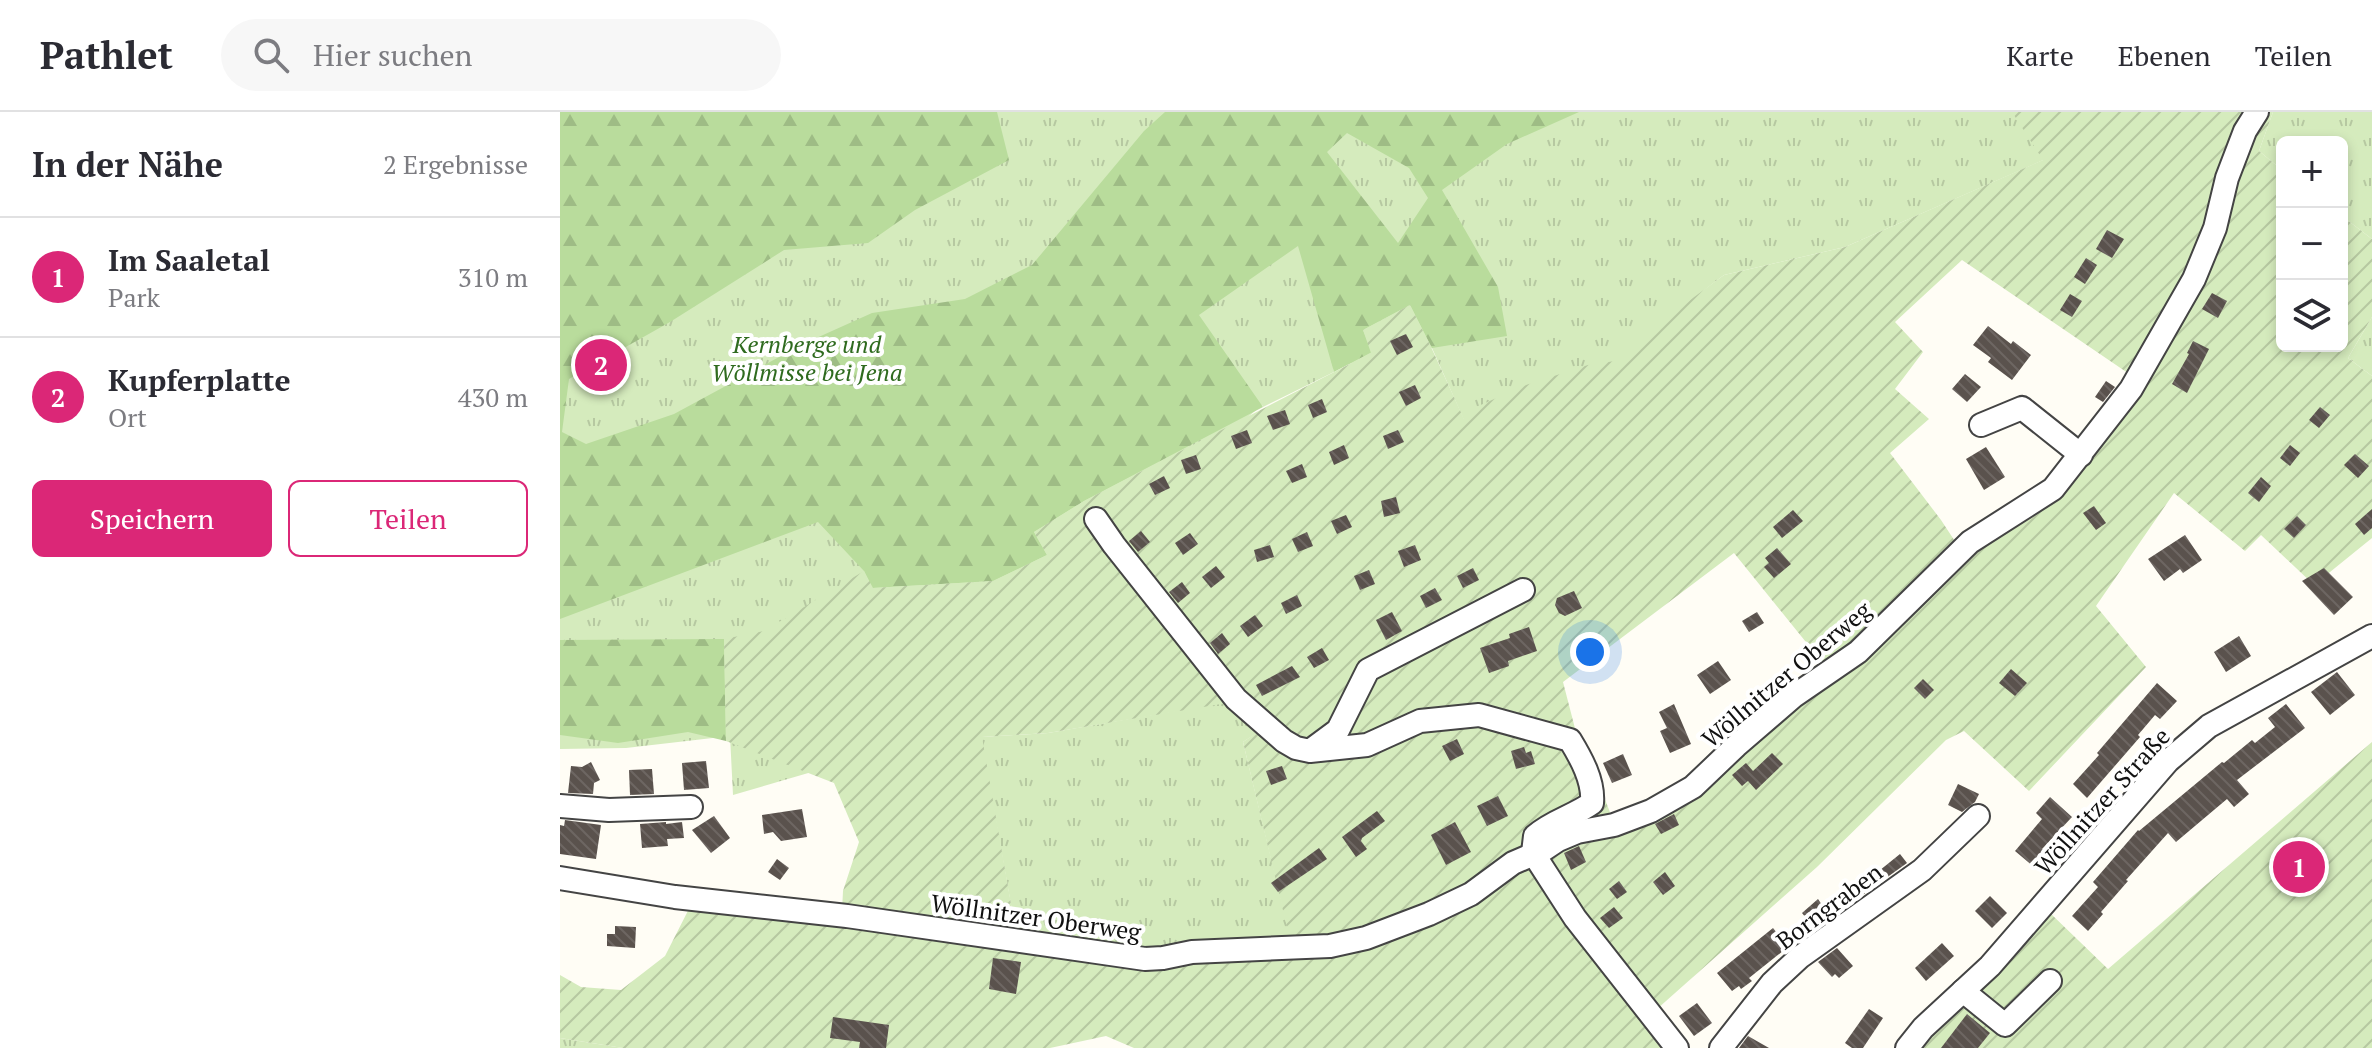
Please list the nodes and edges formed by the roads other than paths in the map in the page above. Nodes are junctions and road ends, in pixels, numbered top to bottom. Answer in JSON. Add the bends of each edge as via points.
{"nodes":[{"id":1,"x":2257,"y":112,"type":"edge"},
{"id":2,"x":1981,"y":425,"type":"dead end"},
{"id":3,"x":2081,"y":455,"type":"junction"},
{"id":4,"x":1096,"y":519,"type":"dead end"},
{"id":5,"x":1523,"y":590,"type":"dead end"},
{"id":6,"x":2372,"y":636,"type":"edge"},
{"id":7,"x":1310,"y":751,"type":"junction"},
{"id":8,"x":560,"y":806,"type":"edge"},
{"id":9,"x":691,"y":807,"type":"dead end"},
{"id":10,"x":1978,"y":816,"type":"dead end"},
{"id":11,"x":1533,"y":853,"type":"junction"},
{"id":12,"x":560,"y":878,"type":"edge"},
{"id":13,"x":2050,"y":981,"type":"dead end"},
{"id":14,"x":1963,"y":991,"type":"junction"},
{"id":15,"x":1677,"y":1048,"type":"edge"},
{"id":16,"x":1721,"y":1048,"type":"edge"},
{"id":17,"x":1907,"y":1048,"type":"edge"}],
"edges":[{"from":1,"to":3,"type":"street","name":"Wöllnitzer Oberweg","via":[[2227,178],[2215,228],[2194,279],[2131,389]]},
{"from":2,"to":3,"type":"street","via":[[2022,408]]},
{"from":3,"to":11,"type":"street","name":"Wöllnitzer Oberweg","via":[[2053,489],[1970,542],[1858,652],[1794,696],[1693,787],[1651,811],[1577,832]]},
{"from":4,"to":7,"type":"street","via":[[1236,699],[1284,741]]},
{"from":5,"to":7,"type":"street","via":[[1368,670],[1338,730]]},
{"from":6,"to":14,"type":"street","name":"Wöllnitzer Straße","via":[[2209,726],[2168,761]]},
{"from":7,"to":11,"type":"street","name":"Wöllnitzer Oberweg","via":[[1367,745],[1420,721],[1479,715],[1570,740],[1581,758],[1592,803],[1535,836]]},
{"from":8,"to":9,"type":"street"},
{"from":10,"to":16,"type":"street","name":"Borngraben","via":[[1922,870],[1800,957],[1772,983]]},
{"from":11,"to":12,"type":"street","name":"Wöllnitzer Oberweg","via":[[1471,894],[1366,938],[1330,946],[1145,959]]},
{"from":11,"to":15,"type":"street","via":[[1575,918]]},
{"from":13,"to":14,"type":"street","via":[[2005,1025]]},
{"from":14,"to":17,"type":"street","name":"Wöllnitzer Straße"}]}
